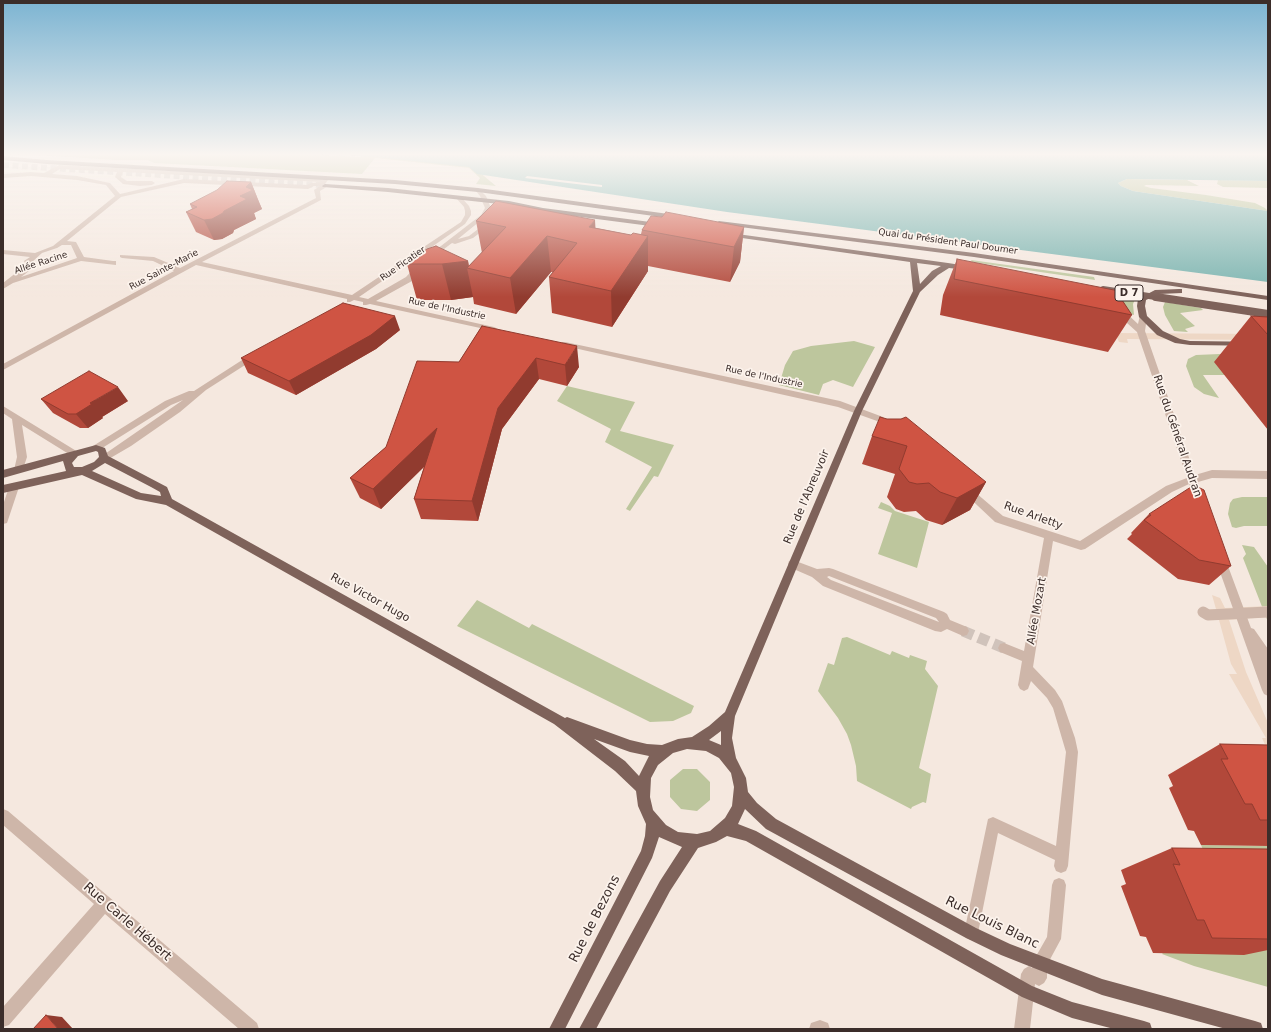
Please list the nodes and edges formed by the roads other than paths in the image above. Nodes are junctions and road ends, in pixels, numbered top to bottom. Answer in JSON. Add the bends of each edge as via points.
{"nodes":[{"id":1,"x":111,"y":201,"type":"edge"},
{"id":2,"x":315,"y":201,"type":"edge"},
{"id":3,"x":462,"y":201,"type":"edge"},
{"id":4,"x":486,"y":201,"type":"edge"},
{"id":5,"x":494,"y":201,"type":"edge"},
{"id":6,"x":558,"y":201,"type":"edge"},
{"id":7,"x":531,"y":208,"type":"junction"},
{"id":8,"x":515,"y":213,"type":"edge"},
{"id":9,"x":496,"y":219,"type":"edge"},
{"id":10,"x":687,"y":219,"type":"edge"},
{"id":11,"x":710,"y":222,"type":"edge"},
{"id":12,"x":663,"y":226,"type":"edge"},
{"id":13,"x":720,"y":234,"type":"edge"},
{"id":14,"x":61,"y":243,"type":"junction"},
{"id":15,"x":446,"y":245,"type":"junction"},
{"id":16,"x":3,"y":252,"type":"edge"},
{"id":17,"x":36,"y":255,"type":"junction"},
{"id":18,"x":122,"y":256,"type":"dead end"},
{"id":19,"x":994,"y":258,"type":"junction"},
{"id":20,"x":81,"y":259,"type":"junction"},
{"id":21,"x":913,"y":260,"type":"junction"},
{"id":22,"x":114,"y":263,"type":"dead end"},
{"id":23,"x":195,"y":263,"type":"junction"},
{"id":24,"x":165,"y":264,"type":"junction"},
{"id":25,"x":948,"y":265,"type":"junction"},
{"id":26,"x":147,"y":266,"type":"dead end"},
{"id":27,"x":978,"y":270,"type":"edge"},
{"id":28,"x":180,"y":271,"type":"junction"},
{"id":29,"x":971,"y":275,"type":"edge"},
{"id":30,"x":5,"y":285,"type":"edge"},
{"id":31,"x":1098,"y":288,"type":"edge"},
{"id":32,"x":917,"y":291,"type":"junction"},
{"id":33,"x":1235,"y":294,"type":"junction"},
{"id":34,"x":352,"y":298,"type":"junction"},
{"id":35,"x":1268,"y":298,"type":"edge"},
{"id":36,"x":368,"y":302,"type":"junction"},
{"id":37,"x":341,"y":306,"type":"edge"},
{"id":38,"x":1111,"y":306,"type":"edge"},
{"id":39,"x":354,"y":308,"type":"edge"},
{"id":40,"x":1268,"y":314,"type":"edge"},
{"id":41,"x":1143,"y":317,"type":"junction"},
{"id":42,"x":500,"y":330,"type":"edge"},
{"id":43,"x":1141,"y":331,"type":"junction"},
{"id":44,"x":554,"y":342,"type":"edge"},
{"id":45,"x":1268,"y":344,"type":"edge"},
{"id":46,"x":260,"y":353,"type":"edge"},
{"id":47,"x":3,"y":367,"type":"edge"},
{"id":48,"x":203,"y":388,"type":"junction"},
{"id":49,"x":3,"y":409,"type":"edge"},
{"id":50,"x":858,"y":411,"type":"junction"},
{"id":51,"x":16,"y":417,"type":"junction"},
{"id":52,"x":900,"y":434,"type":"edge"},
{"id":53,"x":96,"y":448,"type":"junction"},
{"id":54,"x":75,"y":454,"type":"junction"},
{"id":55,"x":104,"y":458,"type":"junction"},
{"id":56,"x":18,"y":470,"type":"junction"},
{"id":57,"x":83,"y":471,"type":"junction"},
{"id":58,"x":3,"y":474,"type":"edge"},
{"id":59,"x":1268,"y":474,"type":"edge"},
{"id":60,"x":1192,"y":479,"type":"junction"},
{"id":61,"x":958,"y":484,"type":"edge"},
{"id":62,"x":14,"y":487,"type":"junction"},
{"id":63,"x":3,"y":489,"type":"edge"},
{"id":64,"x":1196,"y":492,"type":"edge"},
{"id":65,"x":168,"y":501,"type":"junction"},
{"id":66,"x":3,"y":520,"type":"edge"},
{"id":67,"x":1049,"y":536,"type":"junction"},
{"id":68,"x":1216,"y":546,"type":"edge"},
{"id":69,"x":793,"y":564,"type":"junction"},
{"id":70,"x":1203,"y":612,"type":"dead end"},
{"id":71,"x":1268,"y":612,"type":"edge"},
{"id":72,"x":1243,"y":624,"type":"junction"},
{"id":73,"x":963,"y":631,"type":"tunnel mouth"},
{"id":74,"x":1004,"y":648,"type":"tunnel mouth"},
{"id":75,"x":1028,"y":664,"type":"junction"},
{"id":76,"x":1268,"y":666,"type":"edge"},
{"id":77,"x":1024,"y":685,"type":"dead end"},
{"id":78,"x":1268,"y":690,"type":"edge"},
{"id":79,"x":729,"y":716,"type":"junction"},
{"id":80,"x":558,"y":720,"type":"junction"},
{"id":81,"x":695,"y":742,"type":"junction"},
{"id":82,"x":661,"y":751,"type":"junction"},
{"id":83,"x":730,"y":762,"type":"junction"},
{"id":84,"x":643,"y":789,"type":"junction"},
{"id":85,"x":741,"y":794,"type":"junction"},
{"id":86,"x":3,"y":816,"type":"edge"},
{"id":87,"x":653,"y":820,"type":"junction"},
{"id":88,"x":726,"y":830,"type":"junction"},
{"id":89,"x":694,"y":842,"type":"junction"},
{"id":90,"x":1059,"y":885,"type":"dead end"},
{"id":91,"x":105,"y":903,"type":"junction"},
{"id":92,"x":971,"y":933,"type":"junction"},
{"id":93,"x":1040,"y":963,"type":"junction"},
{"id":94,"x":1027,"y":992,"type":"junction"},
{"id":95,"x":3,"y":1019,"type":"edge"},
{"id":96,"x":252,"y":1029,"type":"edge"},
{"id":97,"x":557,"y":1029,"type":"edge"},
{"id":98,"x":587,"y":1029,"type":"edge"},
{"id":99,"x":817,"y":1029,"type":"edge"},
{"id":100,"x":822,"y":1029,"type":"edge"},
{"id":101,"x":1022,"y":1029,"type":"edge"},
{"id":102,"x":1144,"y":1029,"type":"edge"},
{"id":103,"x":1255,"y":1029,"type":"edge"}],
"edges":[{"from":1,"to":14,"type":"street"},
{"from":2,"to":23,"type":"street","name":"Rue Sainte-Marie"},
{"from":3,"to":34,"type":"street","name":"Rue Ficatier","via":[[468,211],[463,223]]},
{"from":4,"to":15,"type":"street","name":"Rue Ficatier","via":[[488,208],[483,216]]},
{"from":5,"to":7,"type":"main road"},
{"from":6,"to":10,"type":"main road"},
{"from":7,"to":8,"type":"street"},
{"from":7,"to":12,"type":"main road"},
{"from":9,"to":15,"type":"street","name":"Rue Ficatier","via":[[471,237]]},
{"from":11,"to":19,"type":"main road","name":"Quai du Président Paul Doumer","number":"D 7"},
{"from":13,"to":21,"type":"main road"},
{"from":14,"to":17,"type":"street"},
{"from":14,"to":20,"type":"street","name":"Allée Racine","via":[[74,243]]},
{"from":15,"to":36,"type":"street","name":"Rue Ficatier","via":[[426,260],[409,279]]},
{"from":16,"to":17,"type":"street"},
{"from":17,"to":30,"type":"street","via":[[28,261],[30,266]]},
{"from":18,"to":24,"type":"street","via":[[154,259]]},
{"from":19,"to":21,"type":"main road","via":[[974,259],[928,254],[916,256]]},
{"from":19,"to":33,"type":"main road","name":"Quai du Président Paul Doumer","number":"D 7"},
{"from":20,"to":22,"type":"street","name":"Allée Racine"},
{"from":20,"to":30,"type":"street","name":"Allée Racine"},
{"from":21,"to":25,"type":"main road"},
{"from":21,"to":32,"type":"main road"},
{"from":23,"to":28,"type":"street","name":"Rue Sainte-Marie"},
{"from":23,"to":34,"type":"street","name":"Rue de l'Industrie"},
{"from":24,"to":26,"type":"street"},
{"from":24,"to":28,"type":"street"},
{"from":25,"to":27,"type":"main road"},
{"from":25,"to":29,"type":"street","via":[[960,273]]},
{"from":25,"to":32,"type":"main road","name":"Rue de l'Abreuvoir"},
{"from":28,"to":47,"type":"street","name":"Rue Sainte-Marie"},
{"from":31,"to":40,"type":"main road","number":"D 7","bridge":true},
{"from":32,"to":50,"type":"main road","name":"Rue de l'Abreuvoir"},
{"from":33,"to":35,"type":"main road","name":"Quai du Président Paul Doumer","number":"D 7"},
{"from":33,"to":41,"type":"main road","number":"D 7","via":[[1171,290],[1158,292],[1142,299]]},
{"from":34,"to":36,"type":"street","name":"Rue de l'Industrie"},
{"from":34,"to":37,"type":"street","name":"Rue Ficatier"},
{"from":36,"to":39,"type":"street","name":"Rue Ficatier"},
{"from":36,"to":42,"type":"street","name":"Rue de l'Industrie"},
{"from":38,"to":43,"type":"street"},
{"from":41,"to":43,"type":"street","name":"Rue du Général Audran"},
{"from":41,"to":45,"type":"main road","number":"D 7","via":[[1160,333],[1178,341]]},
{"from":43,"to":60,"type":"street","name":"Rue du Général Audran"},
{"from":44,"to":50,"type":"street","name":"Rue de l'Industrie","via":[[840,404]]},
{"from":46,"to":48,"type":"street"},
{"from":48,"to":53,"type":"street","via":[[168,403]]},
{"from":48,"to":55,"type":"street","via":[[158,423]]},
{"from":49,"to":51,"type":"street"},
{"from":50,"to":52,"type":"street","via":[[880,419]]},
{"from":50,"to":69,"type":"main road","name":"Rue de l'Abreuvoir"},
{"from":51,"to":54,"type":"street"},
{"from":51,"to":56,"type":"street","via":[[22,457]]},
{"from":53,"to":54,"type":"main road"},
{"from":53,"to":55,"type":"main road","via":[[102,450]]},
{"from":54,"to":56,"type":"main road"},
{"from":54,"to":57,"type":"main road","name":"Rue Victor Hugo","via":[[68,460],[67,465],[70,470]]},
{"from":55,"to":57,"type":"main road"},
{"from":55,"to":65,"type":"main road","name":"Rue Victor Hugo","via":[[164,490]]},
{"from":56,"to":58,"type":"main road"},
{"from":56,"to":62,"type":"main road"},
{"from":57,"to":62,"type":"main road"},
{"from":57,"to":65,"type":"main road","name":"Rue Victor Hugo","via":[[139,496]]},
{"from":59,"to":60,"type":"street","via":[[1218,473]]},
{"from":60,"to":64,"type":"street","name":"Rue du Général Audran"},
{"from":60,"to":67,"type":"street","name":"Rue Arletty","via":[[1169,489],[1081,546]]},
{"from":61,"to":67,"type":"street","name":"Rue Arletty","via":[[999,519]]},
{"from":62,"to":63,"type":"main road"},
{"from":62,"to":66,"type":"street"},
{"from":65,"to":80,"type":"main road","name":"Rue Victor Hugo"},
{"from":67,"to":75,"type":"street","name":"Allée Mozart"},
{"from":68,"to":72,"type":"street"},
{"from":69,"to":73,"type":"street","via":[[827,582],[935,626],[941,627],[945,624]]},
{"from":69,"to":79,"type":"main road","name":"Rue de l'Abreuvoir"},
{"from":70,"to":71,"type":"street","bridge":true,"via":[[1208,615]]},
{"from":72,"to":76,"type":"street","via":[[1262,648]]},
{"from":72,"to":78,"type":"street"},
{"from":74,"to":75,"type":"street"},
{"from":75,"to":77,"type":"street","name":"Allée Mozart"},
{"from":75,"to":92,"type":"street","via":[[1058,705],[1070,738],[1072,752],[1062,861],[993,824]]},
{"from":79,"to":81,"type":"main road","name":"Rue de l'Abreuvoir"},
{"from":79,"to":83,"type":"main road","name":"Rue de l'Abreuvoir","via":[[726,738]]},
{"from":80,"to":82,"type":"main road","name":"Rue Victor Hugo","via":[[630,746]]},
{"from":80,"to":84,"type":"main road","name":"Rue Victor Hugo","via":[[620,766]]},
{"from":81,"to":82,"type":"main road","via":[[683,742]]},
{"from":81,"to":83,"type":"main road","via":[[708,745]]},
{"from":82,"to":84,"type":"main road","via":[[645,774]]},
{"from":83,"to":85,"type":"main road","via":[[740,782]]},
{"from":84,"to":87,"type":"main road","via":[[644,800]]},
{"from":85,"to":88,"type":"main road","via":[[740,807]]},
{"from":85,"to":92,"type":"main road","name":"Rue Louis Blanc","via":[[752,808],[771,824]]},
{"from":86,"to":91,"type":"street","name":"Rue Carle Hébert"},
{"from":87,"to":89,"type":"main road","via":[[664,831],[678,839]]},
{"from":87,"to":97,"type":"main road","name":"Rue de Bezons","via":[[647,853]]},
{"from":88,"to":89,"type":"main road","via":[[706,841]]},
{"from":88,"to":94,"type":"main road","via":[[752,836]]},
{"from":89,"to":98,"type":"main road","via":[[668,880]]},
{"from":90,"to":93,"type":"street","via":[[1054,939]]},
{"from":91,"to":95,"type":"street"},
{"from":91,"to":96,"type":"street","name":"Rue Carle Hébert"},
{"from":92,"to":93,"type":"main road","name":"Rue Louis Blanc"},
{"from":93,"to":94,"type":"street","via":[[1039,978],[1029,974]]},
{"from":93,"to":103,"type":"main road","name":"Rue Louis Blanc","via":[[1102,987]]},
{"from":94,"to":101,"type":"street"},
{"from":94,"to":102,"type":"main road","via":[[1072,1010]]},
{"from":99,"to":100,"type":"street"}]}
